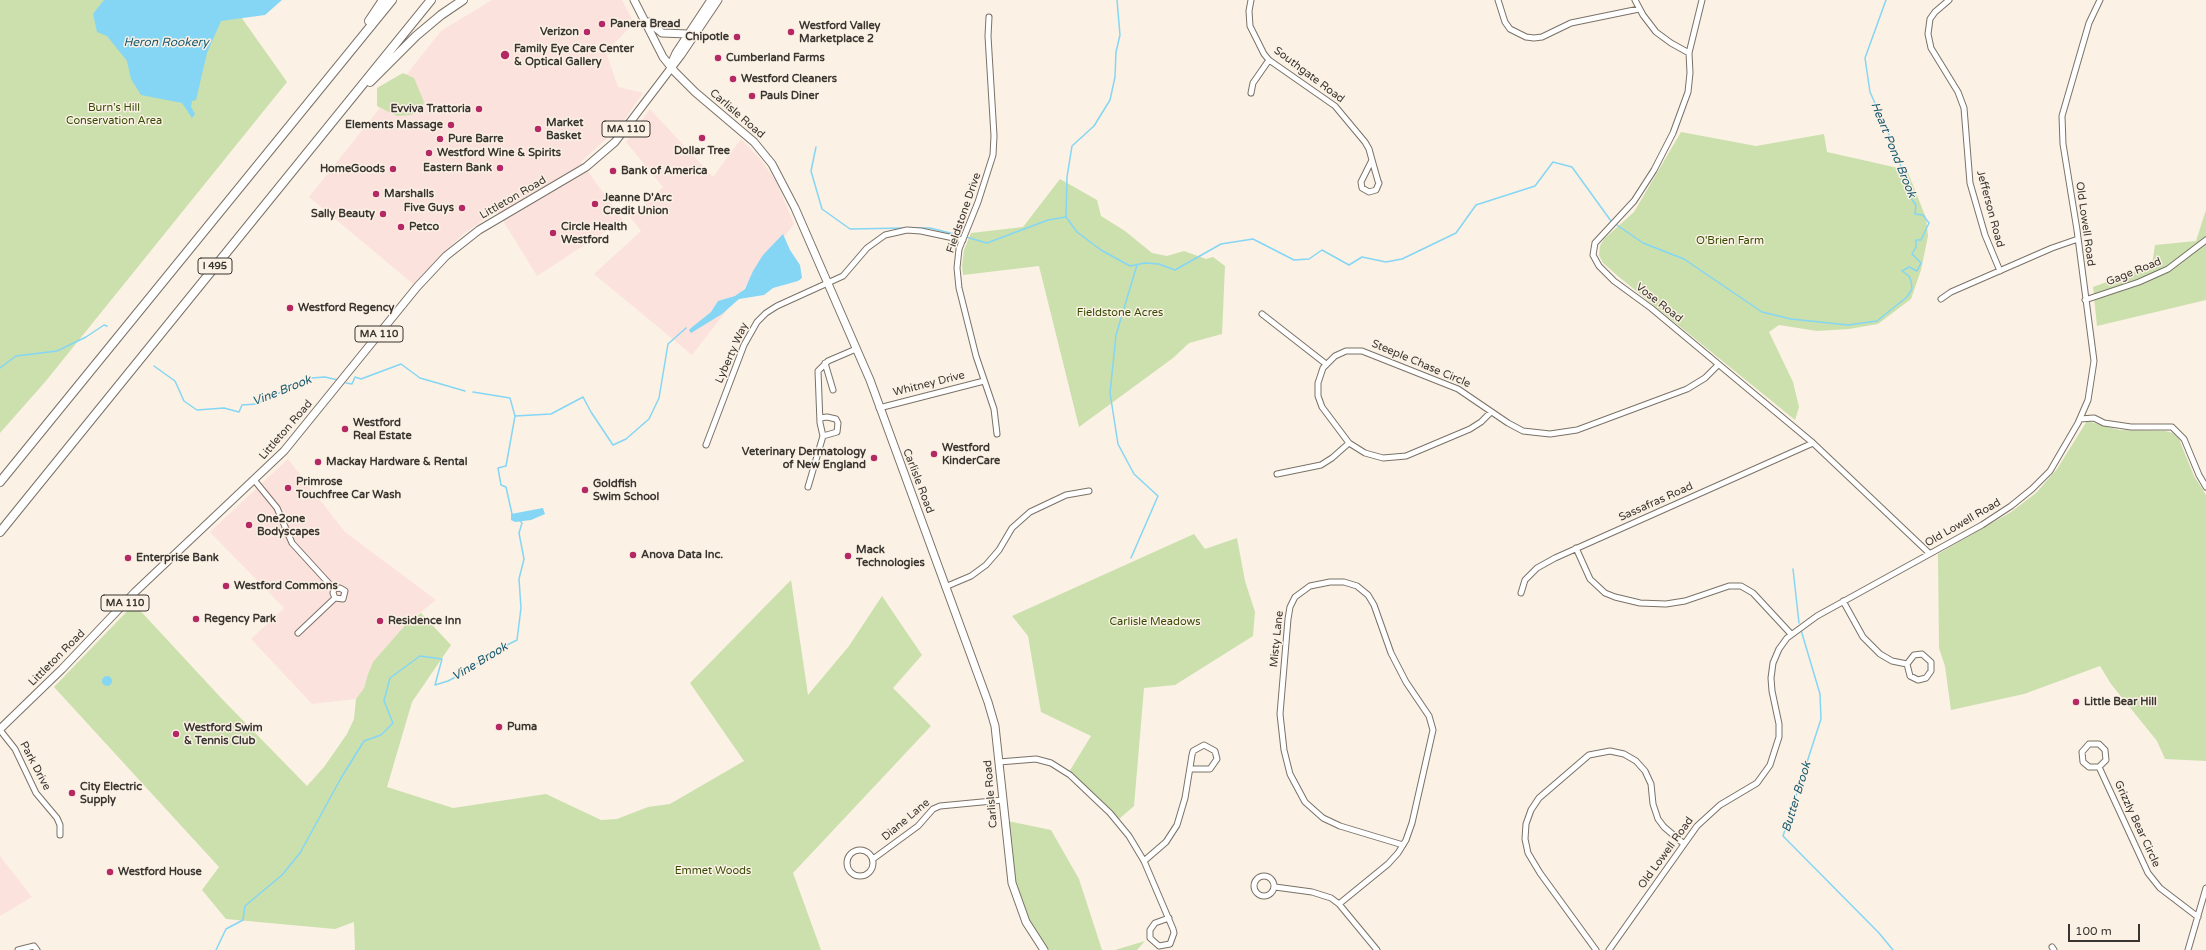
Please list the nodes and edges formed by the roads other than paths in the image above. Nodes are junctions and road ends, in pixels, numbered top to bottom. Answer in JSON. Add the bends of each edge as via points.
{"nodes":[{"id":1,"x":383,"y":0,"type":"edge"},
{"id":2,"x":392,"y":0,"type":"edge"},
{"id":3,"x":431,"y":0,"type":"edge"},
{"id":4,"x":463,"y":0,"type":"edge"},
{"id":5,"x":634,"y":0,"type":"edge"},
{"id":6,"x":712,"y":0,"type":"edge"},
{"id":7,"x":718,"y":0,"type":"edge"},
{"id":8,"x":1252,"y":0,"type":"edge"},
{"id":9,"x":1498,"y":0,"type":"edge"},
{"id":10,"x":1635,"y":0,"type":"edge"},
{"id":11,"x":1702,"y":0,"type":"edge"},
{"id":12,"x":1949,"y":0,"type":"edge"},
{"id":13,"x":2100,"y":0,"type":"edge"},
{"id":14,"x":1639,"y":9,"type":"junction"},
{"id":15,"x":989,"y":17,"type":"dead end"},
{"id":16,"x":645,"y":18,"type":"junction"},
{"id":17,"x":688,"y":34,"type":"junction"},
{"id":18,"x":1689,"y":53,"type":"junction"},
{"id":19,"x":347,"y":55,"type":"junction"},
{"id":20,"x":1269,"y":60,"type":"junction"},
{"id":21,"x":671,"y":66,"type":"junction"},
{"id":22,"x":1251,"y":93,"type":"dead end"},
{"id":23,"x":348,"y":103,"type":"junction"},
{"id":24,"x":1372,"y":160,"type":"junction"},
{"id":25,"x":2078,"y":239,"type":"junction"},
{"id":26,"x":963,"y":240,"type":"junction"},
{"id":27,"x":2206,"y":240,"type":"edge"},
{"id":28,"x":2000,"y":271,"type":"junction"},
{"id":29,"x":827,"y":284,"type":"junction"},
{"id":30,"x":1941,"y":299,"type":"dead end"},
{"id":31,"x":2084,"y":300,"type":"junction"},
{"id":32,"x":1262,"y":314,"type":"dead end"},
{"id":33,"x":856,"y":349,"type":"junction"},
{"id":34,"x":825,"y":363,"type":"junction"},
{"id":35,"x":1326,"y":364,"type":"junction"},
{"id":36,"x":1718,"y":365,"type":"junction"},
{"id":37,"x":984,"y":381,"type":"junction"},
{"id":38,"x":833,"y":390,"type":"dead end"},
{"id":39,"x":2086,"y":406,"type":"junction"},
{"id":40,"x":879,"y":408,"type":"junction"},
{"id":41,"x":1491,"y":412,"type":"junction"},
{"id":42,"x":820,"y":418,"type":"junction"},
{"id":43,"x":2094,"y":418,"type":"junction"},
{"id":44,"x":2080,"y":420,"type":"junction"},
{"id":45,"x":997,"y":434,"type":"dead end"},
{"id":46,"x":823,"y":436,"type":"junction"},
{"id":47,"x":1349,"y":442,"type":"junction"},
{"id":48,"x":1813,"y":443,"type":"junction"},
{"id":49,"x":706,"y":445,"type":"dead end"},
{"id":50,"x":1277,"y":474,"type":"dead end"},
{"id":51,"x":255,"y":481,"type":"junction"},
{"id":52,"x":0,"y":482,"type":"edge"},
{"id":53,"x":808,"y":487,"type":"dead end"},
{"id":54,"x":2206,"y":487,"type":"edge"},
{"id":55,"x":1090,"y":491,"type":"dead end"},
{"id":56,"x":0,"y":532,"type":"edge"},
{"id":57,"x":1576,"y":548,"type":"junction"},
{"id":58,"x":1929,"y":553,"type":"junction"},
{"id":59,"x":945,"y":587,"type":"junction"},
{"id":60,"x":334,"y":589,"type":"junction"},
{"id":61,"x":1521,"y":593,"type":"dead end"},
{"id":62,"x":334,"y":598,"type":"junction"},
{"id":63,"x":1843,"y":601,"type":"junction"},
{"id":64,"x":298,"y":633,"type":"dead end"},
{"id":65,"x":1791,"y":634,"type":"junction"},
{"id":66,"x":1907,"y":664,"type":"junction"},
{"id":67,"x":0,"y":730,"type":"edge"},
{"id":68,"x":999,"y":762,"type":"junction"},
{"id":69,"x":2099,"y":767,"type":"junction"},
{"id":70,"x":1190,"y":769,"type":"junction"},
{"id":71,"x":1003,"y":800,"type":"junction"},
{"id":72,"x":60,"y":835,"type":"dead end"},
{"id":73,"x":1684,"y":844,"type":"junction"},
{"id":74,"x":1403,"y":845,"type":"junction"},
{"id":75,"x":873,"y":859,"type":"junction"},
{"id":76,"x":1144,"y":861,"type":"junction"},
{"id":77,"x":1275,"y":887,"type":"junction"},
{"id":78,"x":2206,"y":888,"type":"edge"},
{"id":79,"x":1339,"y":904,"type":"junction"},
{"id":80,"x":2198,"y":917,"type":"junction"},
{"id":81,"x":1169,"y":918,"type":"junction"},
{"id":82,"x":18,"y":950,"type":"edge"},
{"id":83,"x":37,"y":950,"type":"edge"},
{"id":84,"x":1044,"y":950,"type":"edge"},
{"id":85,"x":1377,"y":950,"type":"edge"},
{"id":86,"x":1596,"y":950,"type":"edge"},
{"id":87,"x":1609,"y":950,"type":"edge"},
{"id":88,"x":2188,"y":950,"type":"edge"}],
"edges":[{"from":1,"to":19,"type":"highway"},
{"from":2,"to":19,"type":"highway","number":"I 495"},
{"from":3,"to":23,"type":"highway","number":"I 495"},
{"from":4,"to":23,"type":"highway","via":[[416,36]]},
{"from":5,"to":16,"type":"main road"},
{"from":6,"to":17,"type":"main road","name":"Littleton Road","number":"MA 110"},
{"from":7,"to":21,"type":"main road","name":"Littleton Road","number":"MA 110"},
{"from":8,"to":20,"type":"street","name":"Southgate Road","via":[[1249,12],[1250,26],[1261,51]]},
{"from":9,"to":14,"type":"street","via":[[1503,18],[1510,29],[1534,38],[1542,37],[1571,22]]},
{"from":10,"to":14,"type":"street"},
{"from":11,"to":18,"type":"street","name":"Vose Road"},
{"from":12,"to":28,"type":"street","name":"Jefferson Road","via":[[1934,12],[1930,19],[1928,34],[1931,48],[1958,92],[1964,108],[1968,169],[1973,195],[1992,255]]},
{"from":13,"to":25,"type":"street","name":"Old Lowell Road","via":[[2089,23],[2062,116],[2063,144]]},
{"from":14,"to":18,"type":"street","via":[[1656,32],[1671,44]]},
{"from":15,"to":26,"type":"street","name":"Fieldstone Drive","via":[[993,154]]},
{"from":16,"to":17,"type":"main road","via":[[662,33]]},
{"from":16,"to":21,"type":"main road","name":"Carlisle Road","via":[[663,57]]},
{"from":17,"to":21,"type":"main road","name":"Littleton Road","number":"MA 110"},
{"from":18,"to":36,"type":"street","name":"Vose Road","via":[[1688,92],[1666,147],[1629,209],[1598,238],[1592,250],[1596,261],[1610,277]]},
{"from":19,"to":52,"type":"highway","number":"I 495"},
{"from":20,"to":22,"type":"street","via":[[1253,83]]},
{"from":20,"to":24,"type":"street","name":"Southgate Road","via":[[1336,106],[1365,142]]},
{"from":21,"to":29,"type":"main road","name":"Carlisle Road","via":[[694,92],[754,142],[772,164],[795,208]]},
{"from":21,"to":51,"type":"main road","name":"Littleton Road","number":"MA 110","via":[[622,134],[593,162],[479,230],[446,256],[417,287],[297,437]]},
{"from":23,"to":56,"type":"highway","number":"I 495"},
{"from":24,"to":24,"type":"street","name":"Southgate Road","via":[[1361,182],[1362,188],[1369,192],[1376,190],[1378,185]]},
{"from":25,"to":28,"type":"street"},
{"from":25,"to":31,"type":"street","name":"Old Lowell Road"},
{"from":26,"to":29,"type":"street","name":"Lyberty Way","via":[[921,230],[885,235],[867,248],[843,276]]},
{"from":26,"to":37,"type":"street","name":"Fieldstone Drive","via":[[957,258],[959,288]]},
{"from":27,"to":31,"type":"street","name":"Gage Road","via":[[2168,269],[2122,289]]},
{"from":28,"to":30,"type":"street","via":[[1951,292]]},
{"from":29,"to":33,"type":"main road","name":"Carlisle Road"},
{"from":29,"to":49,"type":"street","name":"Lyberty Way","via":[[777,306],[757,322],[744,345]]},
{"from":31,"to":39,"type":"street","name":"Old Lowell Road","via":[[2094,361]]},
{"from":32,"to":35,"type":"street"},
{"from":33,"to":34,"type":"street"},
{"from":33,"to":40,"type":"main road","name":"Carlisle Road"},
{"from":34,"to":38,"type":"street"},
{"from":34,"to":42,"type":"street","via":[[817,375]]},
{"from":35,"to":41,"type":"street","name":"Steeple Chase Circle","via":[[1342,352],[1366,352],[1458,389]]},
{"from":35,"to":47,"type":"street","via":[[1318,383],[1319,400]]},
{"from":36,"to":41,"type":"street","name":"Steeple Chase Circle","via":[[1705,378],[1687,389],[1568,432],[1550,434],[1523,430]]},
{"from":36,"to":48,"type":"street","name":"Vose Road"},
{"from":37,"to":40,"type":"street","name":"Whitney Drive"},
{"from":37,"to":45,"type":"street","name":"Fieldstone Drive","via":[[994,409]]},
{"from":39,"to":43,"type":"street"},
{"from":39,"to":44,"type":"street","name":"Old Lowell Road"},
{"from":40,"to":59,"type":"main road","name":"Carlisle Road"},
{"from":41,"to":47,"type":"street","via":[[1470,429],[1402,457],[1376,457],[1362,452]]},
{"from":42,"to":46,"type":"street"},
{"from":42,"to":46,"type":"street","via":[[836,419],[838,423],[837,432]]},
{"from":43,"to":44,"type":"street"},
{"from":43,"to":54,"type":"street","via":[[2104,424],[2118,426],[2161,426],[2176,429],[2184,439],[2198,475]]},
{"from":44,"to":58,"type":"street","name":"Old Lowell Road","via":[[2050,471],[2032,489],[1982,525]]},
{"from":46,"to":53,"type":"street"},
{"from":47,"to":50,"type":"street","via":[[1321,465]]},
{"from":48,"to":57,"type":"street","name":"Sassafras Road"},
{"from":48,"to":58,"type":"street","name":"Vose Road"},
{"from":51,"to":60,"type":"street","via":[[277,508],[292,543]]},
{"from":51,"to":67,"type":"main road","name":"Littleton Road","number":"MA 110","via":[[135,592]]},
{"from":55,"to":59,"type":"street","via":[[1066,494],[1030,512],[1012,528],[999,550],[986,565],[972,576]]},
{"from":57,"to":61,"type":"street","name":"Sassafras Road","via":[[1534,571],[1525,580]]},
{"from":57,"to":65,"type":"street","via":[[1590,579],[1605,593],[1640,603],[1666,604],[1685,601],[1729,586],[1741,586],[1753,593]]},
{"from":58,"to":63,"type":"street","name":"Old Lowell Road"},
{"from":59,"to":68,"type":"main road","name":"Carlisle Road","via":[[988,702],[995,726]]},
{"from":60,"to":62,"type":"street"},
{"from":60,"to":62,"type":"street","via":[[342,589],[345,593],[343,599]]},
{"from":62,"to":64,"type":"street"},
{"from":63,"to":65,"type":"street","name":"Old Lowell Road"},
{"from":63,"to":66,"type":"street","via":[[1863,637],[1874,649],[1892,661]]},
{"from":65,"to":73,"type":"street","name":"Old Lowell Road","via":[[1779,649],[1774,663],[1772,691],[1779,737],[1770,765],[1757,783],[1708,814]]},
{"from":66,"to":66,"type":"street","via":[[1914,655],[1922,654],[1931,662],[1931,671],[1922,679],[1913,678],[1907,672]]},
{"from":67,"to":72,"type":"street","name":"Park Drive","via":[[15,749],[36,793],[57,818]]},
{"from":68,"to":71,"type":"main road","name":"Carlisle Road"},
{"from":68,"to":76,"type":"street","via":[[1036,759],[1064,770],[1110,813],[1129,836]]},
{"from":69,"to":69,"type":"street","via":[[2106,760],[2105,750],[2097,744],[2089,744],[2083,749],[2082,759],[2089,767]]},
{"from":69,"to":80,"type":"street","name":"Grizzly Bear Circle","via":[[2148,873],[2160,888]]},
{"from":70,"to":70,"type":"street","via":[[1196,748],[1209,745],[1215,750],[1217,759],[1210,769]]},
{"from":70,"to":76,"type":"street","via":[[1182,811],[1174,831],[1160,848]]},
{"from":71,"to":75,"type":"street","name":"Diane Lane","via":[[940,806],[933,809],[918,826]]},
{"from":71,"to":84,"type":"main road","name":"Carlisle Road","via":[[1014,892],[1026,922]]},
{"from":73,"to":86,"type":"street","via":[[1658,819],[1654,810],[1651,784],[1645,771],[1636,760],[1624,754],[1610,751],[1589,755],[1539,798],[1526,824],[1525,839],[1528,853],[1540,874]]},
{"from":73,"to":87,"type":"street","name":"Old Lowell Road"},
{"from":74,"to":74,"type":"street","name":"Misty Lane","via":[[1340,826],[1323,818],[1305,802],[1290,774],[1280,716],[1288,619],[1295,597],[1310,586],[1344,582],[1364,591],[1374,605],[1387,645],[1398,668],[1431,720],[1431,740],[1411,826]]},
{"from":74,"to":79,"type":"street","name":"Misty Lane","via":[[1388,864]]},
{"from":75,"to":75,"type":"street","name":"Diane Lane","via":[[871,870],[865,875],[852,874],[847,867],[847,858],[857,850],[866,851]]},
{"from":76,"to":81,"type":"street"},
{"from":77,"to":77,"type":"street","via":[[1271,878],[1265,876],[1258,878],[1254,884],[1255,891],[1263,897],[1272,893]]},
{"from":77,"to":79,"type":"street","via":[[1319,893]]},
{"from":78,"to":80,"type":"street"},
{"from":79,"to":85,"type":"street"},
{"from":80,"to":88,"type":"street"},
{"from":81,"to":81,"type":"street","via":[[1174,937],[1167,946],[1159,946],[1150,938],[1150,930],[1155,923]]},
{"from":82,"to":83,"type":"street","via":[[29,946],[34,946]]}]}
